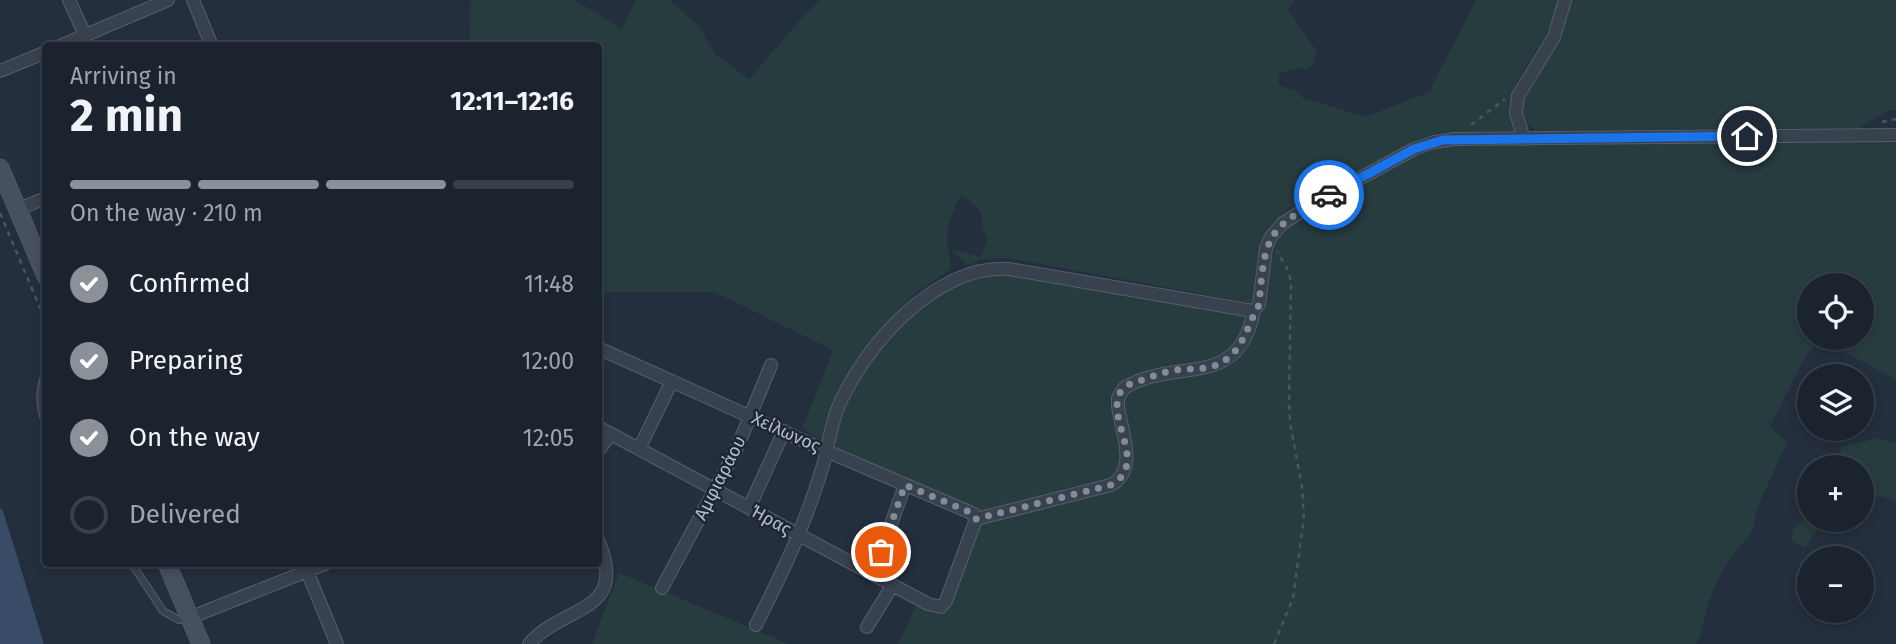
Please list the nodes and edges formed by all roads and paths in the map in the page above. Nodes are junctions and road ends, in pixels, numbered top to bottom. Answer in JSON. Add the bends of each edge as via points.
{"nodes":[{"id":1,"x":69,"y":0,"type":"edge"},
{"id":2,"x":168,"y":0,"type":"edge"},
{"id":3,"x":193,"y":0,"type":"edge"},
{"id":4,"x":1565,"y":0,"type":"edge"},
{"id":5,"x":85,"y":35,"type":"junction"},
{"id":6,"x":69,"y":42,"type":"edge"},
{"id":7,"x":210,"y":42,"type":"edge"},
{"id":8,"x":42,"y":54,"type":"edge"},
{"id":9,"x":0,"y":71,"type":"edge"},
{"id":10,"x":1524,"y":84,"type":"junction"},
{"id":11,"x":1896,"y":135,"type":"edge"},
{"id":12,"x":1454,"y":139,"type":"junction"},
{"id":13,"x":1524,"y":139,"type":"junction"},
{"id":14,"x":0,"y":168,"type":"edge"},
{"id":15,"x":42,"y":199,"type":"edge"},
{"id":16,"x":9,"y":211,"type":"edge"},
{"id":17,"x":1269,"y":242,"type":"junction"},
{"id":18,"x":42,"y":269,"type":"edge"},
{"id":19,"x":42,"y":310,"type":"edge"},
{"id":20,"x":1254,"y":311,"type":"junction"},
{"id":21,"x":602,"y":350,"type":"edge"},
{"id":22,"x":771,"y":365,"type":"dead end"},
{"id":23,"x":672,"y":381,"type":"junction"},
{"id":24,"x":42,"y":383,"type":"edge"},
{"id":25,"x":42,"y":414,"type":"edge"},
{"id":26,"x":750,"y":416,"type":"junction"},
{"id":27,"x":602,"y":429,"type":"edge"},
{"id":28,"x":784,"y":432,"type":"junction"},
{"id":29,"x":611,"y":434,"type":"junction"},
{"id":30,"x":602,"y":446,"type":"edge"},
{"id":31,"x":639,"y":449,"type":"junction"},
{"id":32,"x":826,"y":451,"type":"junction"},
{"id":33,"x":905,"y":485,"type":"junction"},
{"id":34,"x":715,"y":489,"type":"junction"},
{"id":35,"x":749,"y":508,"type":"junction"},
{"id":36,"x":975,"y":517,"type":"junction"},
{"id":37,"x":799,"y":535,"type":"junction"},
{"id":38,"x":602,"y":551,"type":"edge"},
{"id":39,"x":134,"y":567,"type":"edge"},
{"id":40,"x":168,"y":567,"type":"edge"},
{"id":41,"x":305,"y":567,"type":"edge"},
{"id":42,"x":873,"y":575,"type":"junction"},
{"id":43,"x":892,"y":586,"type":"junction"},
{"id":44,"x":662,"y":588,"type":"dead end"},
{"id":45,"x":189,"y":618,"type":"junction"},
{"id":46,"x":756,"y":625,"type":"dead end"},
{"id":47,"x":867,"y":627,"type":"dead end"},
{"id":48,"x":201,"y":644,"type":"edge"},
{"id":49,"x":337,"y":644,"type":"edge"},
{"id":50,"x":529,"y":644,"type":"edge"},
{"id":51,"x":1275,"y":644,"type":"edge"}],
"edges":[{"from":1,"to":5,"type":"street"},
{"from":2,"to":5,"type":"street"},
{"from":3,"to":7,"type":"street"},
{"from":4,"to":10,"type":"street","via":[[1554,37]]},
{"from":5,"to":6,"type":"street"},
{"from":8,"to":9,"type":"street"},
{"from":10,"to":12,"type":"path"},
{"from":10,"to":13,"type":"street","via":[[1515,108]]},
{"from":11,"to":13,"type":"street"},
{"from":12,"to":13,"type":"street"},
{"from":12,"to":17,"type":"street","via":[[1414,149],[1311,205],[1283,223]]},
{"from":14,"to":16,"type":"street"},
{"from":15,"to":16,"type":"street"},
{"from":16,"to":18,"type":"street"},
{"from":16,"to":19,"type":"path"},
{"from":17,"to":20,"type":"street","via":[[1259,305]]},
{"from":17,"to":51,"type":"path","via":[[1290,274],[1289,403],[1304,506],[1293,598]]},
{"from":20,"to":32,"type":"street","via":[[1009,269],[972,274],[926,297],[871,352],[838,409]]},
{"from":20,"to":36,"type":"street","via":[[1245,337],[1225,361],[1157,375],[1124,388],[1118,406],[1127,460],[1118,481]]},
{"from":21,"to":23,"type":"street","name":"Χείλωνος"},
{"from":22,"to":26,"type":"street","name":"Αμφιαράου"},
{"from":23,"to":26,"type":"street","name":"Χείλωνος"},
{"from":23,"to":31,"type":"street"},
{"from":24,"to":25,"type":"lane"},
{"from":26,"to":28,"type":"street","name":"Χείλωνος"},
{"from":26,"to":34,"type":"street","name":"Αμφιαράου"},
{"from":27,"to":29,"type":"street","name":"Ήρας"},
{"from":28,"to":32,"type":"street","name":"Χείλωνος"},
{"from":28,"to":35,"type":"street"},
{"from":29,"to":30,"type":"street"},
{"from":29,"to":31,"type":"street","name":"Ήρας"},
{"from":31,"to":34,"type":"street","name":"Ήρας"},
{"from":32,"to":33,"type":"street","name":"Χείλωνος"},
{"from":32,"to":37,"type":"street"},
{"from":33,"to":36,"type":"street","name":"Χείλωνος"},
{"from":33,"to":42,"type":"street"},
{"from":34,"to":35,"type":"street","name":"Ήρας"},
{"from":34,"to":44,"type":"street","name":"Αμφιαράου"},
{"from":35,"to":37,"type":"street","name":"Ήρας"},
{"from":36,"to":43,"type":"street","name":"Ήρας","via":[[945,604],[934,606]]},
{"from":37,"to":42,"type":"street","name":"Ήρας"},
{"from":37,"to":46,"type":"street"},
{"from":38,"to":50,"type":"street","via":[[608,567],[600,595]]},
{"from":39,"to":45,"type":"lane","via":[[166,614],[179,620]]},
{"from":40,"to":45,"type":"street"},
{"from":41,"to":45,"type":"street"},
{"from":41,"to":49,"type":"street"},
{"from":42,"to":43,"type":"street","name":"Ήρας"},
{"from":43,"to":47,"type":"street"},
{"from":45,"to":48,"type":"street"}]}
